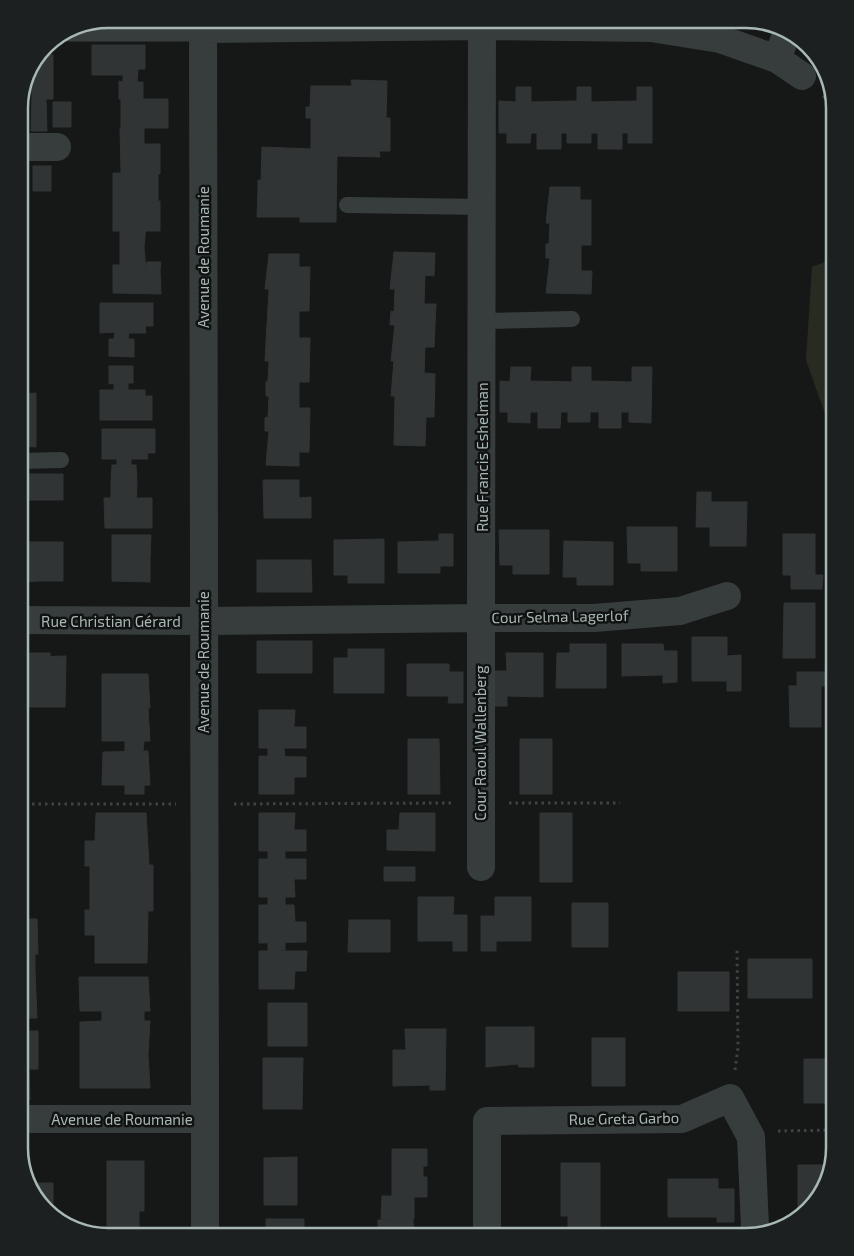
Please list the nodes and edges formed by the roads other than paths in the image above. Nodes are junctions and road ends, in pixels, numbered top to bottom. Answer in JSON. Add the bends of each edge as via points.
{"nodes":[{"id":1,"x":203,"y":28,"type":"edge"},
{"id":2,"x":482,"y":28,"type":"edge"},
{"id":3,"x":651,"y":28,"type":"edge"},
{"id":4,"x":785,"y":37,"type":"edge"},
{"id":5,"x":777,"y":59,"type":"junction"},
{"id":6,"x":802,"y":76,"type":"dead end"},
{"id":7,"x":57,"y":146,"type":"dead end"},
{"id":8,"x":28,"y":147,"type":"edge"},
{"id":9,"x":347,"y":205,"type":"dead end"},
{"id":10,"x":483,"y":207,"type":"junction"},
{"id":11,"x":572,"y":319,"type":"dead end"},
{"id":12,"x":482,"y":321,"type":"junction"},
{"id":13,"x":61,"y":460,"type":"dead end"},
{"id":14,"x":28,"y":461,"type":"edge"},
{"id":15,"x":727,"y":596,"type":"dead end"},
{"id":16,"x":481,"y":618,"type":"junction"},
{"id":17,"x":28,"y":620,"type":"edge"},
{"id":18,"x":203,"y":622,"type":"junction"},
{"id":19,"x":481,"y":868,"type":"dead end"},
{"id":20,"x":28,"y":1119,"type":"edge"},
{"id":21,"x":204,"y":1119,"type":"junction"},
{"id":22,"x":205,"y":1228,"type":"edge"},
{"id":23,"x":487,"y":1228,"type":"edge"},
{"id":24,"x":755,"y":1228,"type":"edge"}],
"edges":[{"from":1,"to":18,"type":"street","name":"Avenue de Roumanie"},
{"from":2,"to":10,"type":"street","name":"Rue Francis Eshelman"},
{"from":3,"to":5,"type":"street","via":[[720,39]]},
{"from":4,"to":5,"type":"street"},
{"from":5,"to":6,"type":"street"},
{"from":7,"to":8,"type":"street"},
{"from":9,"to":10,"type":"lane"},
{"from":10,"to":12,"type":"street","name":"Rue Francis Eshelman"},
{"from":11,"to":12,"type":"lane"},
{"from":12,"to":16,"type":"street","name":"Rue Francis Eshelman"},
{"from":13,"to":14,"type":"lane"},
{"from":15,"to":16,"type":"street","name":"Cour Selma Lagerlof","via":[[680,611],[594,618]]},
{"from":16,"to":18,"type":"street"},
{"from":16,"to":19,"type":"street","name":"Cour Raoul Wallenberg"},
{"from":17,"to":18,"type":"street","name":"Rue Christian Gérard"},
{"from":18,"to":21,"type":"street","name":"Avenue de Roumanie"},
{"from":20,"to":21,"type":"street","name":"Avenue de Roumanie"},
{"from":21,"to":22,"type":"street"},
{"from":23,"to":24,"type":"street","name":"Rue Greta Garbo","via":[[487,1120],[682,1119],[730,1098],[751,1137]]}]}
